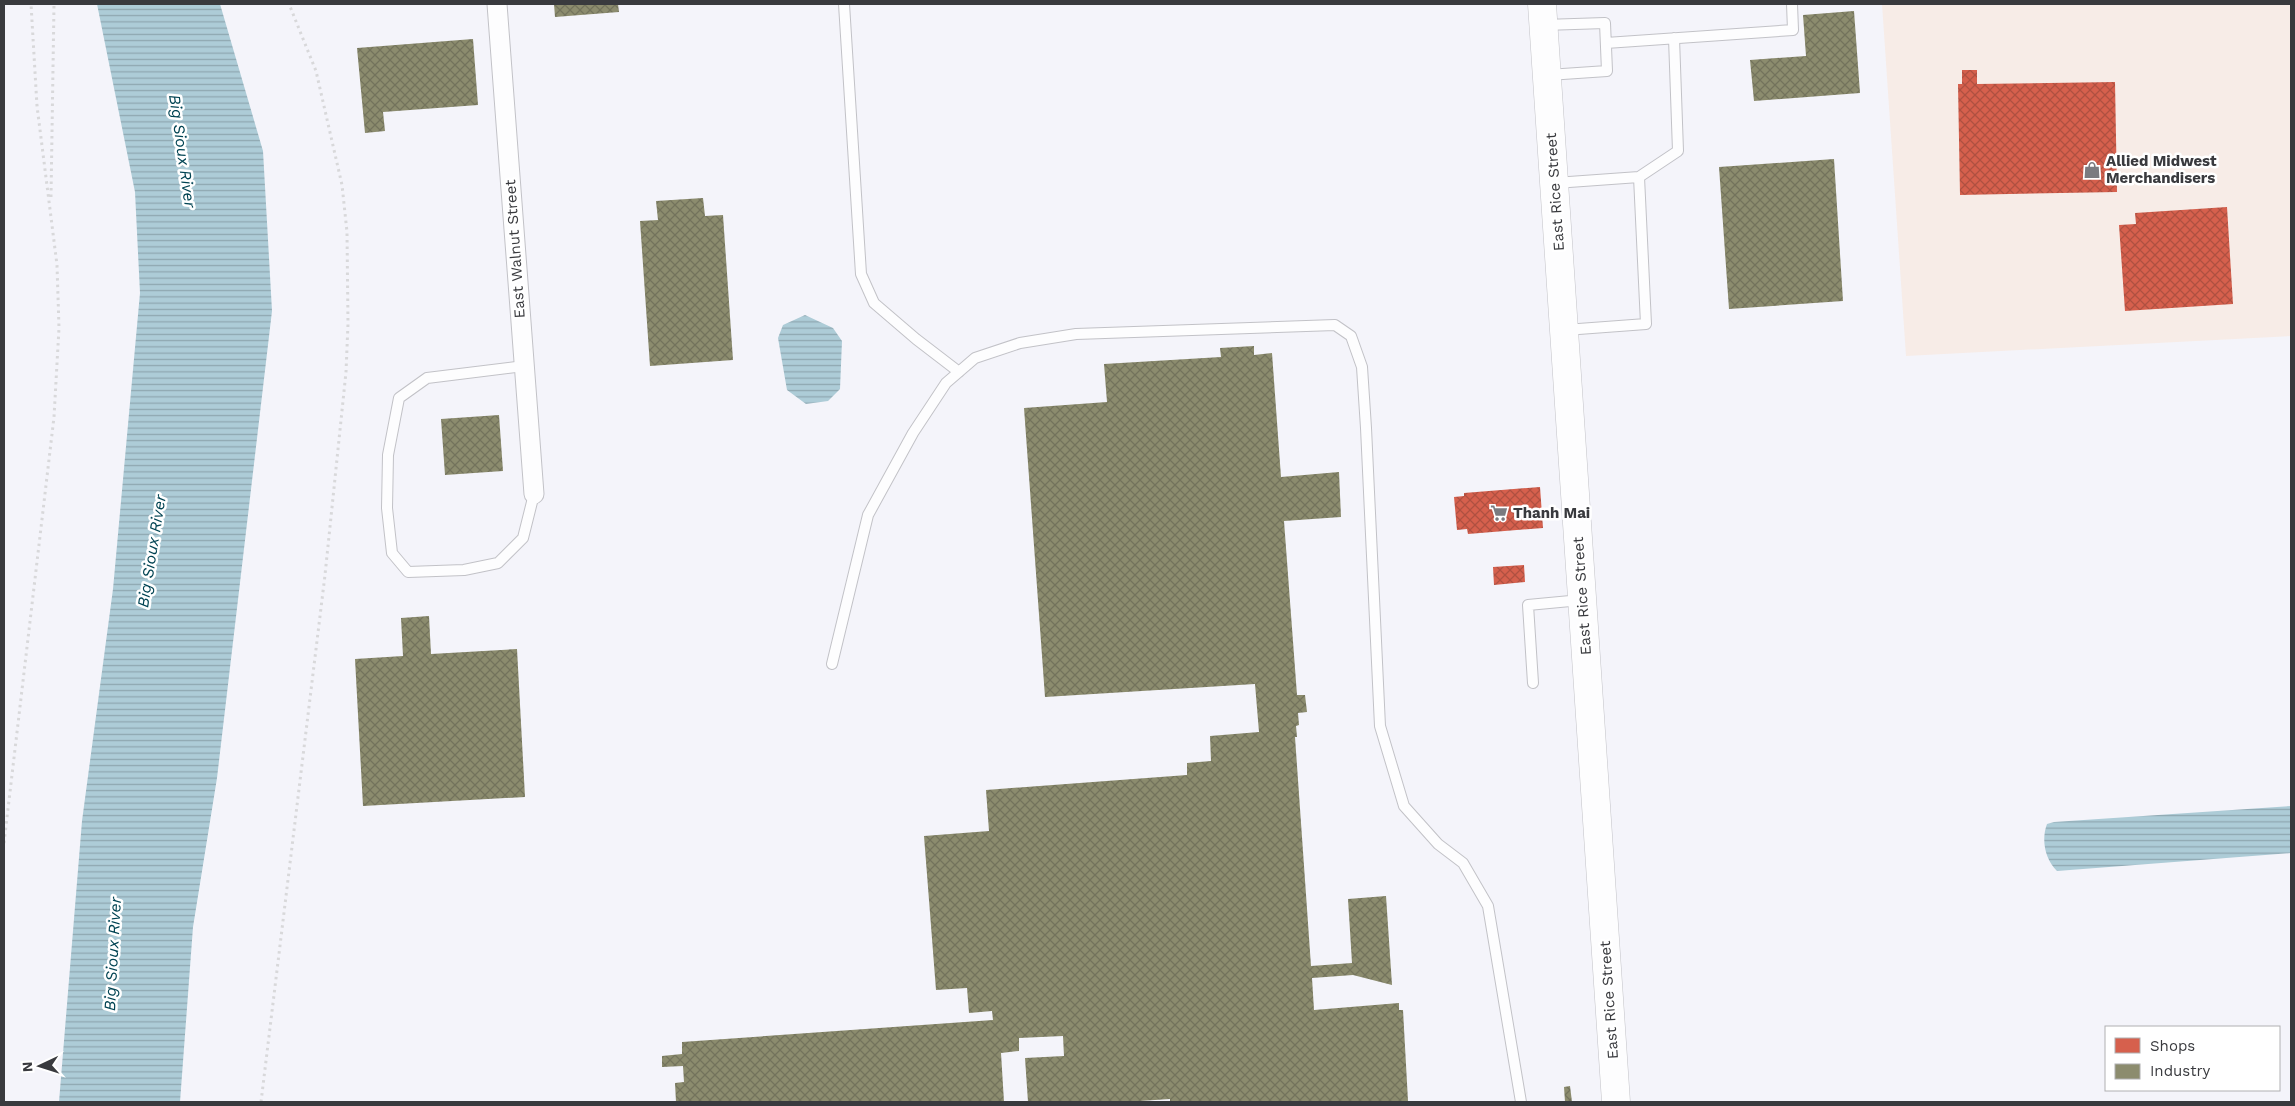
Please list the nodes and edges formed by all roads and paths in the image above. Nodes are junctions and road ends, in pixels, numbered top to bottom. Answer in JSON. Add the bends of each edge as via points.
{"nodes":[{"id":1,"x":31,"y":4,"type":"edge"},
{"id":2,"x":54,"y":4,"type":"edge"},
{"id":3,"x":289,"y":4,"type":"edge"},
{"id":4,"x":497,"y":4,"type":"edge"},
{"id":5,"x":844,"y":4,"type":"edge"},
{"id":6,"x":1792,"y":4,"type":"edge"},
{"id":7,"x":1543,"y":14,"type":"edge"},
{"id":8,"x":1674,"y":38,"type":"junction"},
{"id":9,"x":1606,"y":44,"type":"junction"},
{"id":10,"x":1547,"y":75,"type":"junction"},
{"id":11,"x":1639,"y":177,"type":"junction"},
{"id":12,"x":1554,"y":184,"type":"junction"},
{"id":13,"x":52,"y":210,"type":"junction"},
{"id":14,"x":1564,"y":330,"type":"junction"},
{"id":15,"x":524,"y":366,"type":"junction"},
{"id":16,"x":959,"y":372,"type":"junction"},
{"id":17,"x":534,"y":494,"type":"joint"},
{"id":18,"x":1582,"y":600,"type":"junction"},
{"id":19,"x":832,"y":664,"type":"dead end"},
{"id":20,"x":1533,"y":683,"type":"dead end"},
{"id":21,"x":4,"y":842,"type":"edge"},
{"id":22,"x":1616,"y":1100,"type":"edge"},
{"id":23,"x":261,"y":1102,"type":"edge"},
{"id":24,"x":1521,"y":1102,"type":"edge"}],
"edges":[{"from":1,"to":13,"type":"path","via":[[37,106]]},
{"from":2,"to":13,"type":"path"},
{"from":3,"to":23,"type":"path","via":[[316,71],[332,136],[347,232],[349,297],[346,372],[325,574]]},
{"from":4,"to":15,"type":"street","name":"East Walnut Street"},
{"from":5,"to":16,"type":"lane","via":[[861,274],[874,303]]},
{"from":6,"to":8,"type":"lane","via":[[1793,30]]},
{"from":7,"to":9,"type":"lane","via":[[1605,23]]},
{"from":7,"to":10,"type":"street","name":"East Rice Street"},
{"from":8,"to":9,"type":"lane"},
{"from":8,"to":11,"type":"lane","via":[[1678,151]]},
{"from":9,"to":10,"type":"lane","via":[[1607,71]]},
{"from":10,"to":12,"type":"street","name":"East Rice Street"},
{"from":11,"to":12,"type":"lane"},
{"from":11,"to":14,"type":"lane","via":[[1646,324]]},
{"from":12,"to":14,"type":"street","name":"East Rice Street"},
{"from":13,"to":21,"type":"path","via":[[60,295],[57,373]]},
{"from":14,"to":18,"type":"street","name":"East Rice Street"},
{"from":15,"to":17,"type":"street","name":"East Walnut Street"},
{"from":15,"to":17,"type":"lane","via":[[427,378],[398,398],[388,455],[387,508],[392,553],[408,572],[464,570],[498,563],[524,538]]},
{"from":16,"to":19,"type":"lane","via":[[946,383],[913,433],[868,515]]},
{"from":16,"to":24,"type":"lane","via":[[975,358],[1020,343],[1076,334],[1335,325],[1351,336],[1362,367],[1380,726],[1404,806],[1438,844],[1464,863],[1488,906]]},
{"from":18,"to":20,"type":"lane","via":[[1528,605]]},
{"from":18,"to":22,"type":"street","name":"East Rice Street"}]}
